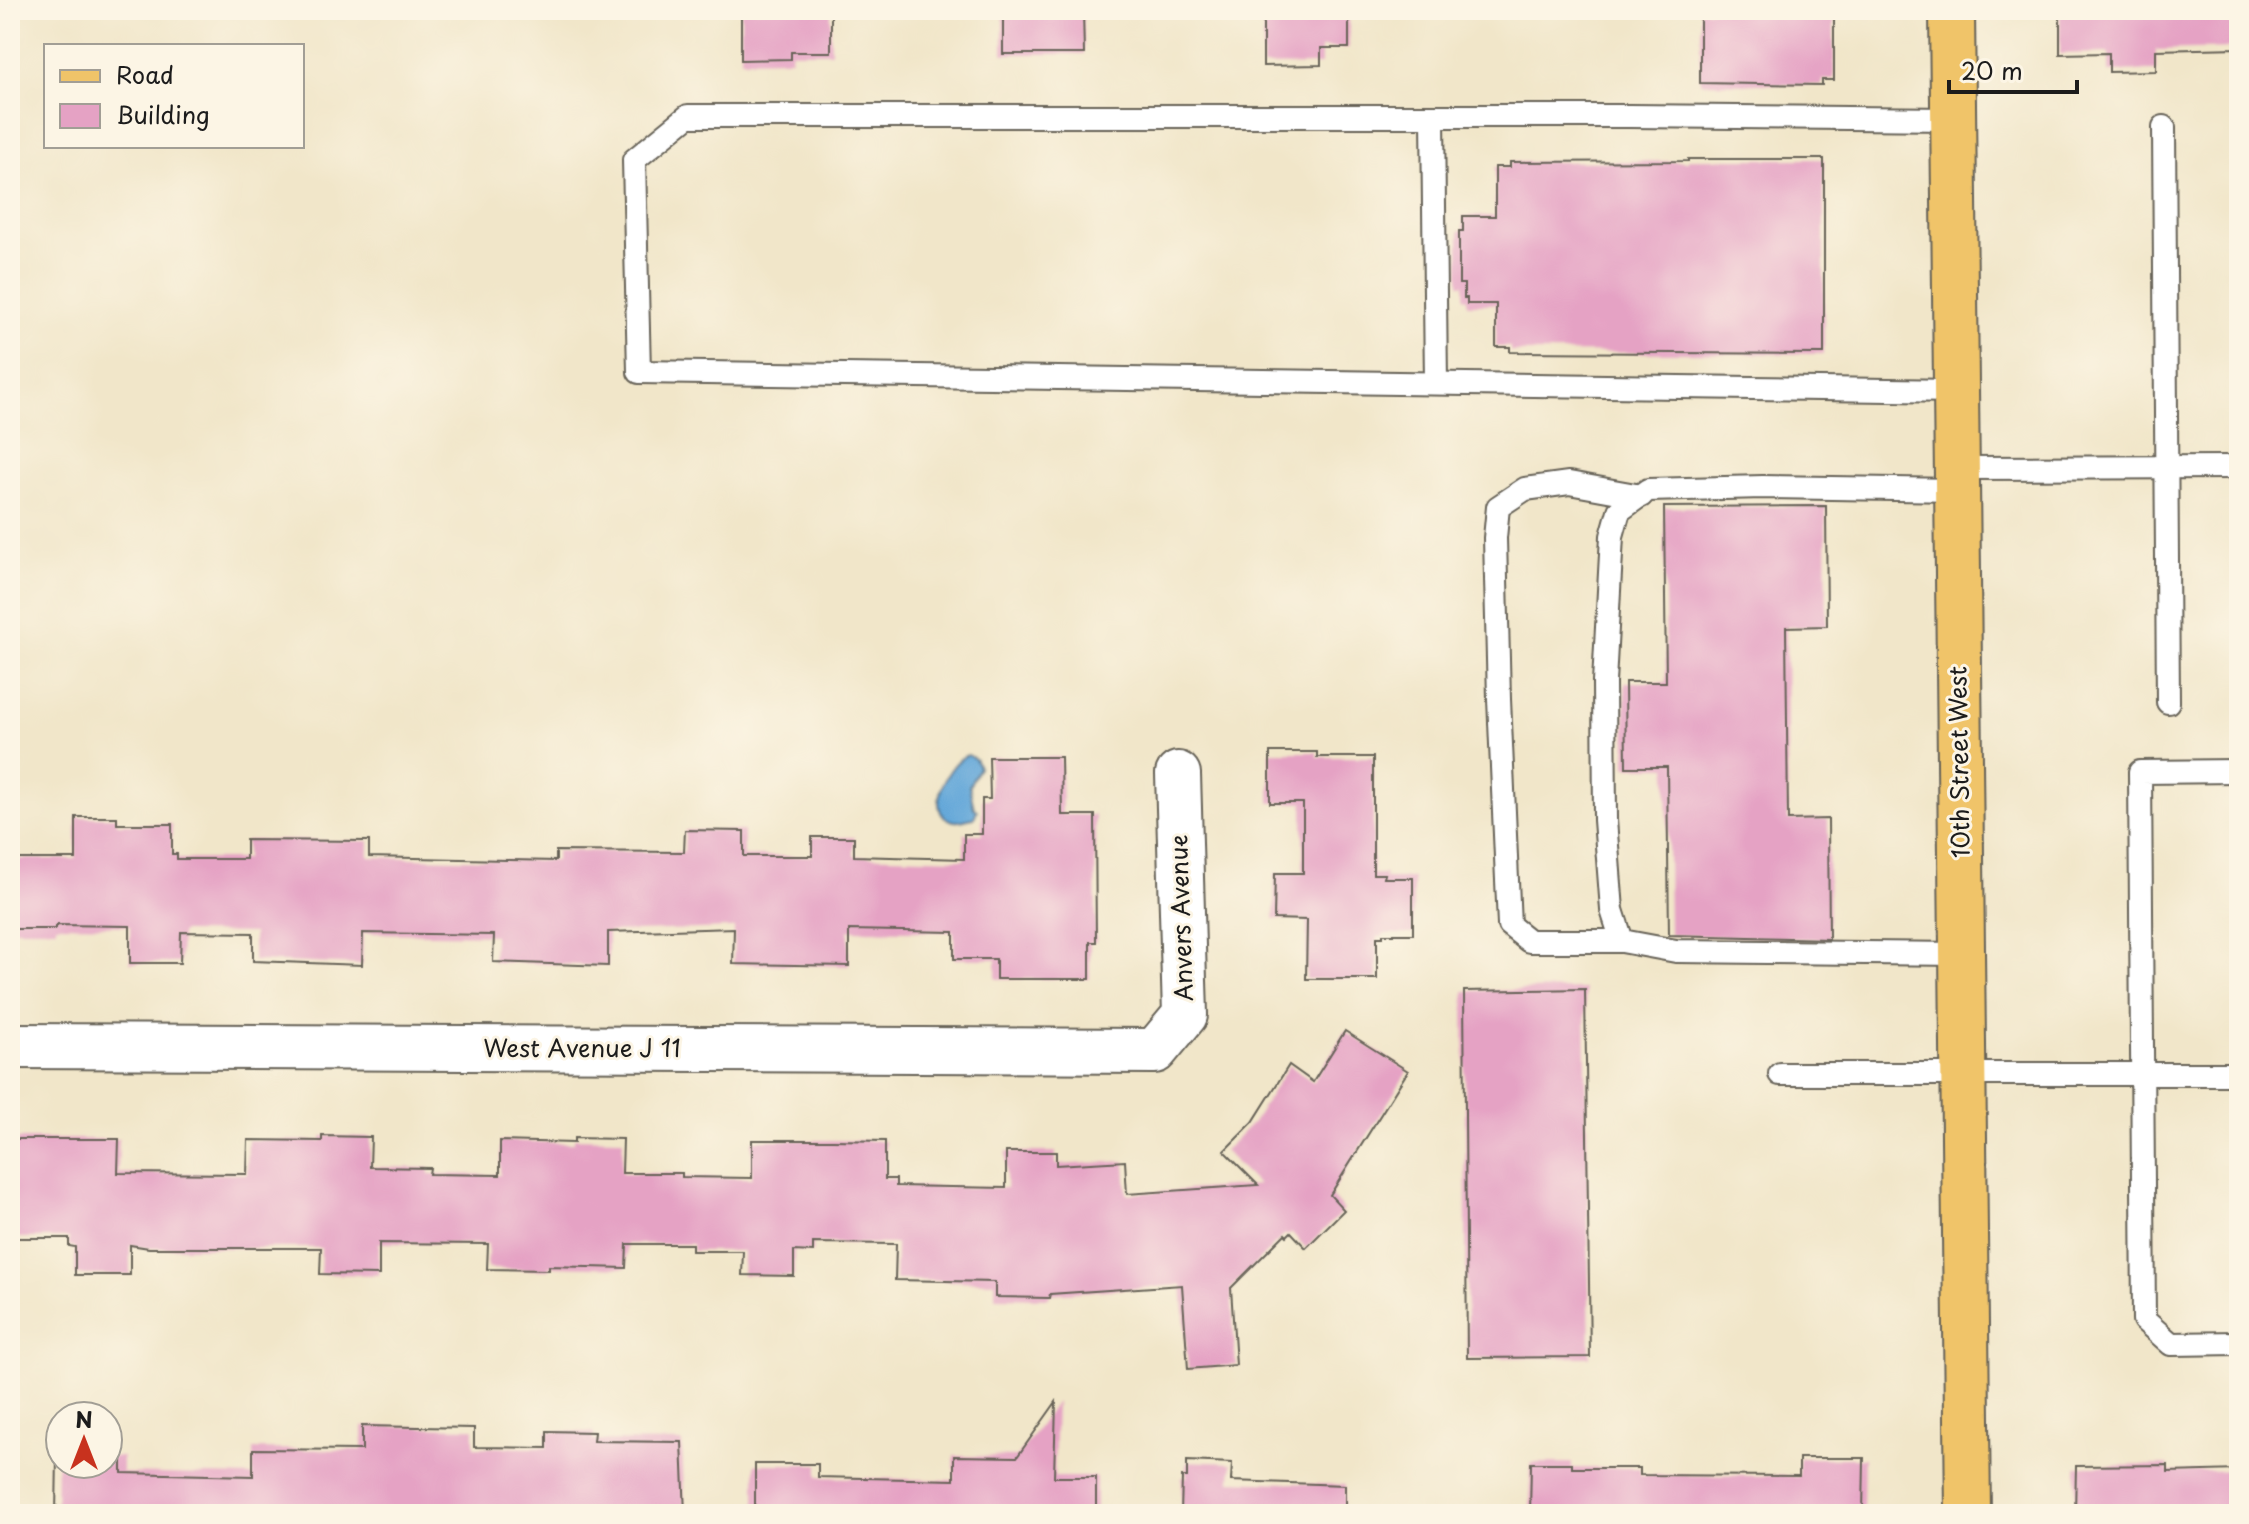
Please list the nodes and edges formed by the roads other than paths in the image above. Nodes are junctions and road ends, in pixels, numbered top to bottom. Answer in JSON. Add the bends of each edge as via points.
{"nodes":[{"id":1,"x":1952,"y":10,"type":"edge"},
{"id":2,"x":1433,"y":117,"type":"junction"},
{"id":3,"x":1953,"y":119,"type":"junction"},
{"id":4,"x":2164,"y":127,"type":"dead end"},
{"id":5,"x":1436,"y":383,"type":"junction"},
{"id":6,"x":1956,"y":391,"type":"junction"},
{"id":7,"x":2166,"y":467,"type":"junction"},
{"id":8,"x":2239,"y":467,"type":"edge"},
{"id":9,"x":1957,"y":479,"type":"junction"},
{"id":10,"x":1641,"y":496,"type":"junction"},
{"id":11,"x":2168,"y":702,"type":"dead end"},
{"id":12,"x":2239,"y":771,"type":"edge"},
{"id":13,"x":1178,"y":774,"type":"dead end"},
{"id":14,"x":1622,"y":941,"type":"junction"},
{"id":15,"x":1962,"y":954,"type":"junction"},
{"id":16,"x":10,"y":1046,"type":"edge"},
{"id":17,"x":1155,"y":1051,"type":"joint"},
{"id":18,"x":1964,"y":1073,"type":"junction"},
{"id":19,"x":2144,"y":1073,"type":"junction"},
{"id":20,"x":1780,"y":1074,"type":"dead end"},
{"id":21,"x":2239,"y":1074,"type":"edge"},
{"id":22,"x":2239,"y":1343,"type":"edge"},
{"id":23,"x":1968,"y":1514,"type":"edge"}],
"edges":[{"from":1,"to":3,"type":"main road","name":"10th Street West"},
{"from":2,"to":3,"type":"lane"},
{"from":2,"to":5,"type":"lane"},
{"from":2,"to":5,"type":"lane","via":[[688,116],[634,160],[639,372]]},
{"from":3,"to":6,"type":"main road","name":"10th Street West"},
{"from":4,"to":7,"type":"lane"},
{"from":5,"to":6,"type":"lane"},
{"from":6,"to":9,"type":"main road","name":"10th Street West"},
{"from":7,"to":8,"type":"lane"},
{"from":7,"to":9,"type":"lane"},
{"from":7,"to":11,"type":"lane"},
{"from":9,"to":10,"type":"lane","via":[[1648,490]]},
{"from":9,"to":15,"type":"main road","name":"10th Street West"},
{"from":10,"to":14,"type":"lane","via":[[1619,511],[1612,536],[1604,682],[1605,820],[1612,910]]},
{"from":10,"to":14,"type":"lane","via":[[1569,483],[1525,489],[1498,507],[1495,538],[1509,925],[1529,941]]},
{"from":12,"to":19,"type":"lane","via":[[2140,772]]},
{"from":13,"to":17,"type":"street","name":"Anvers Avenue","via":[[1185,1015]]},
{"from":14,"to":15,"type":"lane","via":[[1676,951]]},
{"from":15,"to":18,"type":"main road","name":"10th Street West"},
{"from":16,"to":17,"type":"street","name":"West Avenue J 11"},
{"from":18,"to":19,"type":"lane"},
{"from":18,"to":20,"type":"lane"},
{"from":18,"to":23,"type":"main road","name":"10th Street West"},
{"from":19,"to":21,"type":"lane"},
{"from":19,"to":22,"type":"lane","via":[[2144,1320],[2171,1344]]}]}
